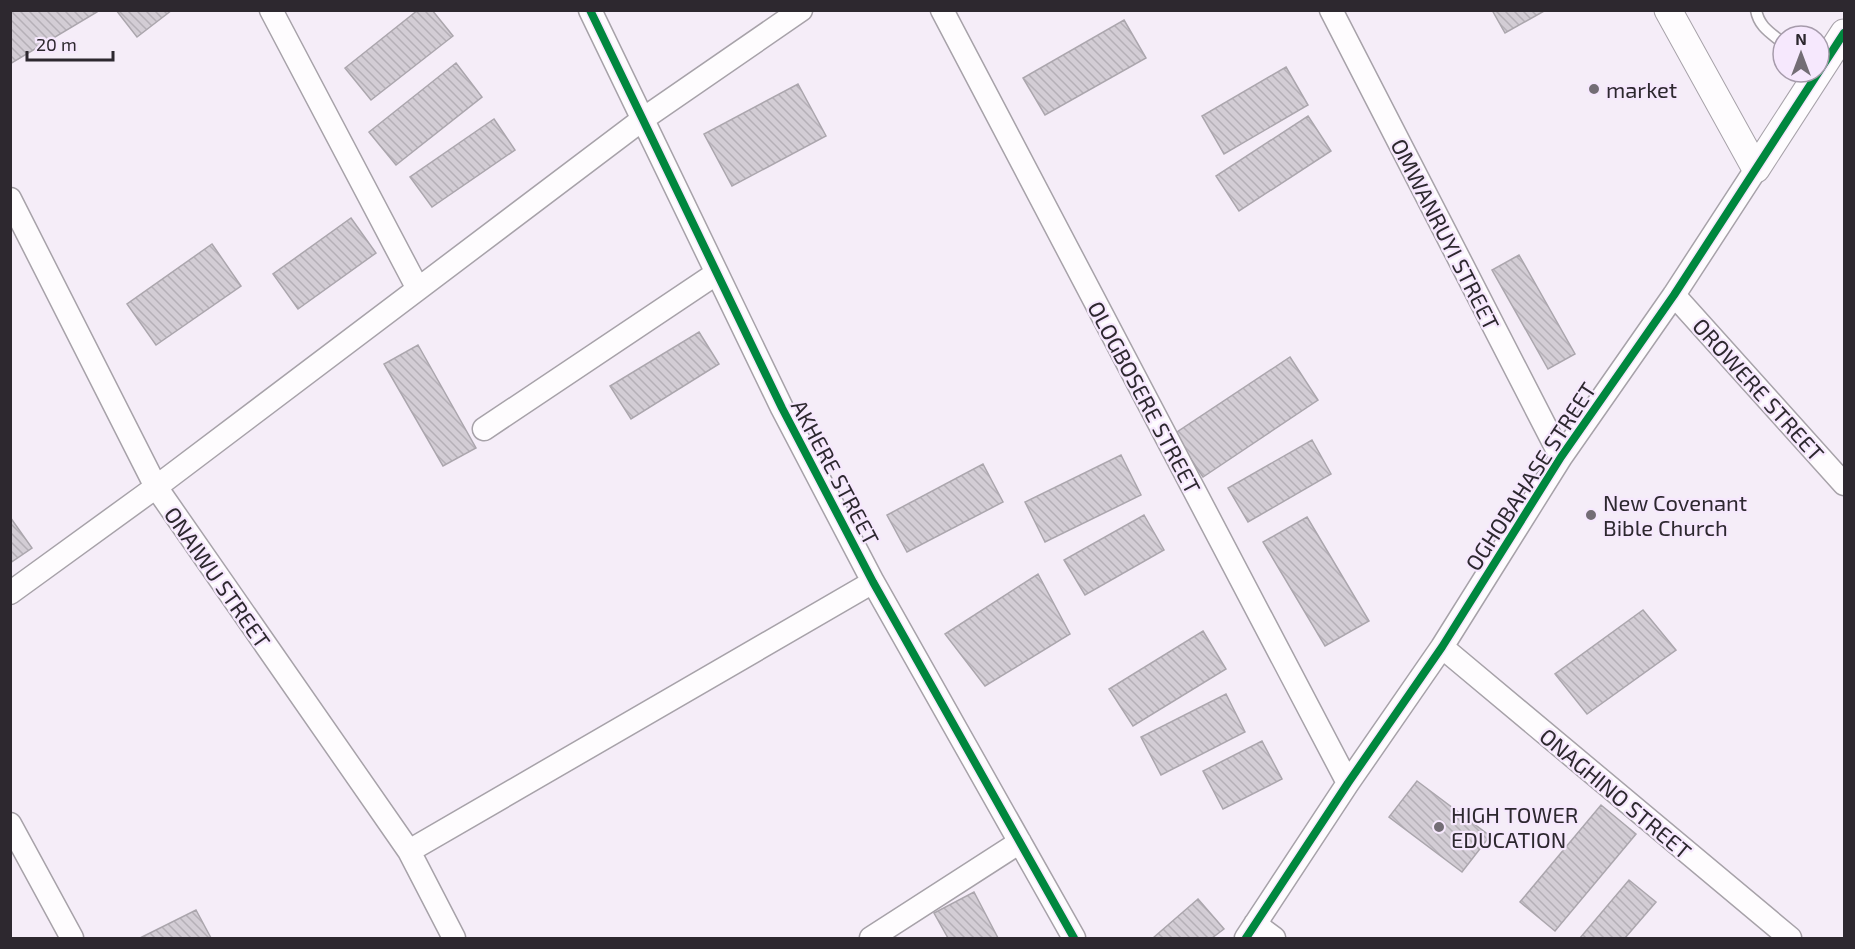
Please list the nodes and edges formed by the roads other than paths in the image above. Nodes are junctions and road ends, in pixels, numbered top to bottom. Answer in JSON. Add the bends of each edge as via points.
{"nodes":[{"id":1,"x":271,"y":10,"type":"edge"},
{"id":2,"x":590,"y":10,"type":"edge"},
{"id":3,"x":801,"y":10,"type":"edge"},
{"id":4,"x":942,"y":10,"type":"edge"},
{"id":5,"x":1331,"y":10,"type":"edge"},
{"id":6,"x":1668,"y":10,"type":"edge"},
{"id":7,"x":1756,"y":10,"type":"edge"},
{"id":8,"x":1771,"y":33,"type":"edge"},
{"id":9,"x":1845,"y":33,"type":"edge"},
{"id":10,"x":1831,"y":53,"type":"edge"},
{"id":11,"x":1811,"y":84,"type":"edge"},
{"id":12,"x":643,"y":119,"type":"junction"},
{"id":13,"x":1756,"y":169,"type":"junction"},
{"id":14,"x":10,"y":199,"type":"edge"},
{"id":15,"x":717,"y":273,"type":"junction"},
{"id":16,"x":418,"y":289,"type":"junction"},
{"id":17,"x":1674,"y":295,"type":"junction"},
{"id":18,"x":484,"y":429,"type":"dead end"},
{"id":19,"x":1561,"y":457,"type":"junction"},
{"id":20,"x":1845,"y":484,"type":"edge"},
{"id":21,"x":156,"y":488,"type":"junction"},
{"id":22,"x":873,"y":582,"type":"junction"},
{"id":23,"x":10,"y":593,"type":"edge"},
{"id":24,"x":1442,"y":647,"type":"junction"},
{"id":25,"x":1348,"y":783,"type":"junction"},
{"id":26,"x":10,"y":824,"type":"edge"},
{"id":27,"x":1020,"y":842,"type":"junction"},
{"id":28,"x":409,"y":851,"type":"junction"},
{"id":29,"x":1251,"y":931,"type":"edge"},
{"id":30,"x":72,"y":939,"type":"edge"},
{"id":31,"x":454,"y":939,"type":"edge"},
{"id":32,"x":871,"y":939,"type":"edge"},
{"id":33,"x":1074,"y":939,"type":"edge"},
{"id":34,"x":1274,"y":939,"type":"edge"},
{"id":35,"x":1790,"y":939,"type":"edge"}],
"edges":[{"from":1,"to":16,"type":"street"},
{"from":2,"to":12,"type":"street","name":"AKHERE STREET"},
{"from":3,"to":12,"type":"street"},
{"from":4,"to":25,"type":"street","name":"OLOGBOSERE STREET"},
{"from":5,"to":19,"type":"street","name":"OMWANRUYI STREET"},
{"from":6,"to":13,"type":"street"},
{"from":7,"to":8,"type":"lane","via":[[1758,20]]},
{"from":9,"to":10,"type":"street","name":"OGHOBAHASE STREET"},
{"from":11,"to":13,"type":"street","name":"OGHOBAHASE STREET"},
{"from":12,"to":15,"type":"street","name":"AKHERE STREET"},
{"from":12,"to":16,"type":"street"},
{"from":13,"to":17,"type":"street","name":"OGHOBAHASE STREET"},
{"from":14,"to":21,"type":"street","name":"ONAIWU STREET"},
{"from":15,"to":18,"type":"street"},
{"from":15,"to":22,"type":"street","name":"AKHERE STREET"},
{"from":16,"to":21,"type":"street"},
{"from":17,"to":19,"type":"street","name":"OGHOBAHASE STREET"},
{"from":17,"to":20,"type":"street","name":"OROWERE STREET"},
{"from":19,"to":24,"type":"street","name":"OGHOBAHASE STREET"},
{"from":21,"to":23,"type":"street"},
{"from":21,"to":28,"type":"street","name":"ONAIWU STREET"},
{"from":22,"to":27,"type":"street","name":"AKHERE STREET"},
{"from":22,"to":28,"type":"street"},
{"from":24,"to":25,"type":"street","name":"OGHOBAHASE STREET"},
{"from":24,"to":35,"type":"street","name":"ONAGHINO STREET"},
{"from":25,"to":29,"type":"street","name":"OGHOBAHASE STREET"},
{"from":26,"to":30,"type":"street"},
{"from":27,"to":32,"type":"street"},
{"from":27,"to":33,"type":"street","name":"AKHERE STREET"},
{"from":28,"to":31,"type":"street","name":"ONAIWU STREET"},
{"from":29,"to":34,"type":"street"}]}
